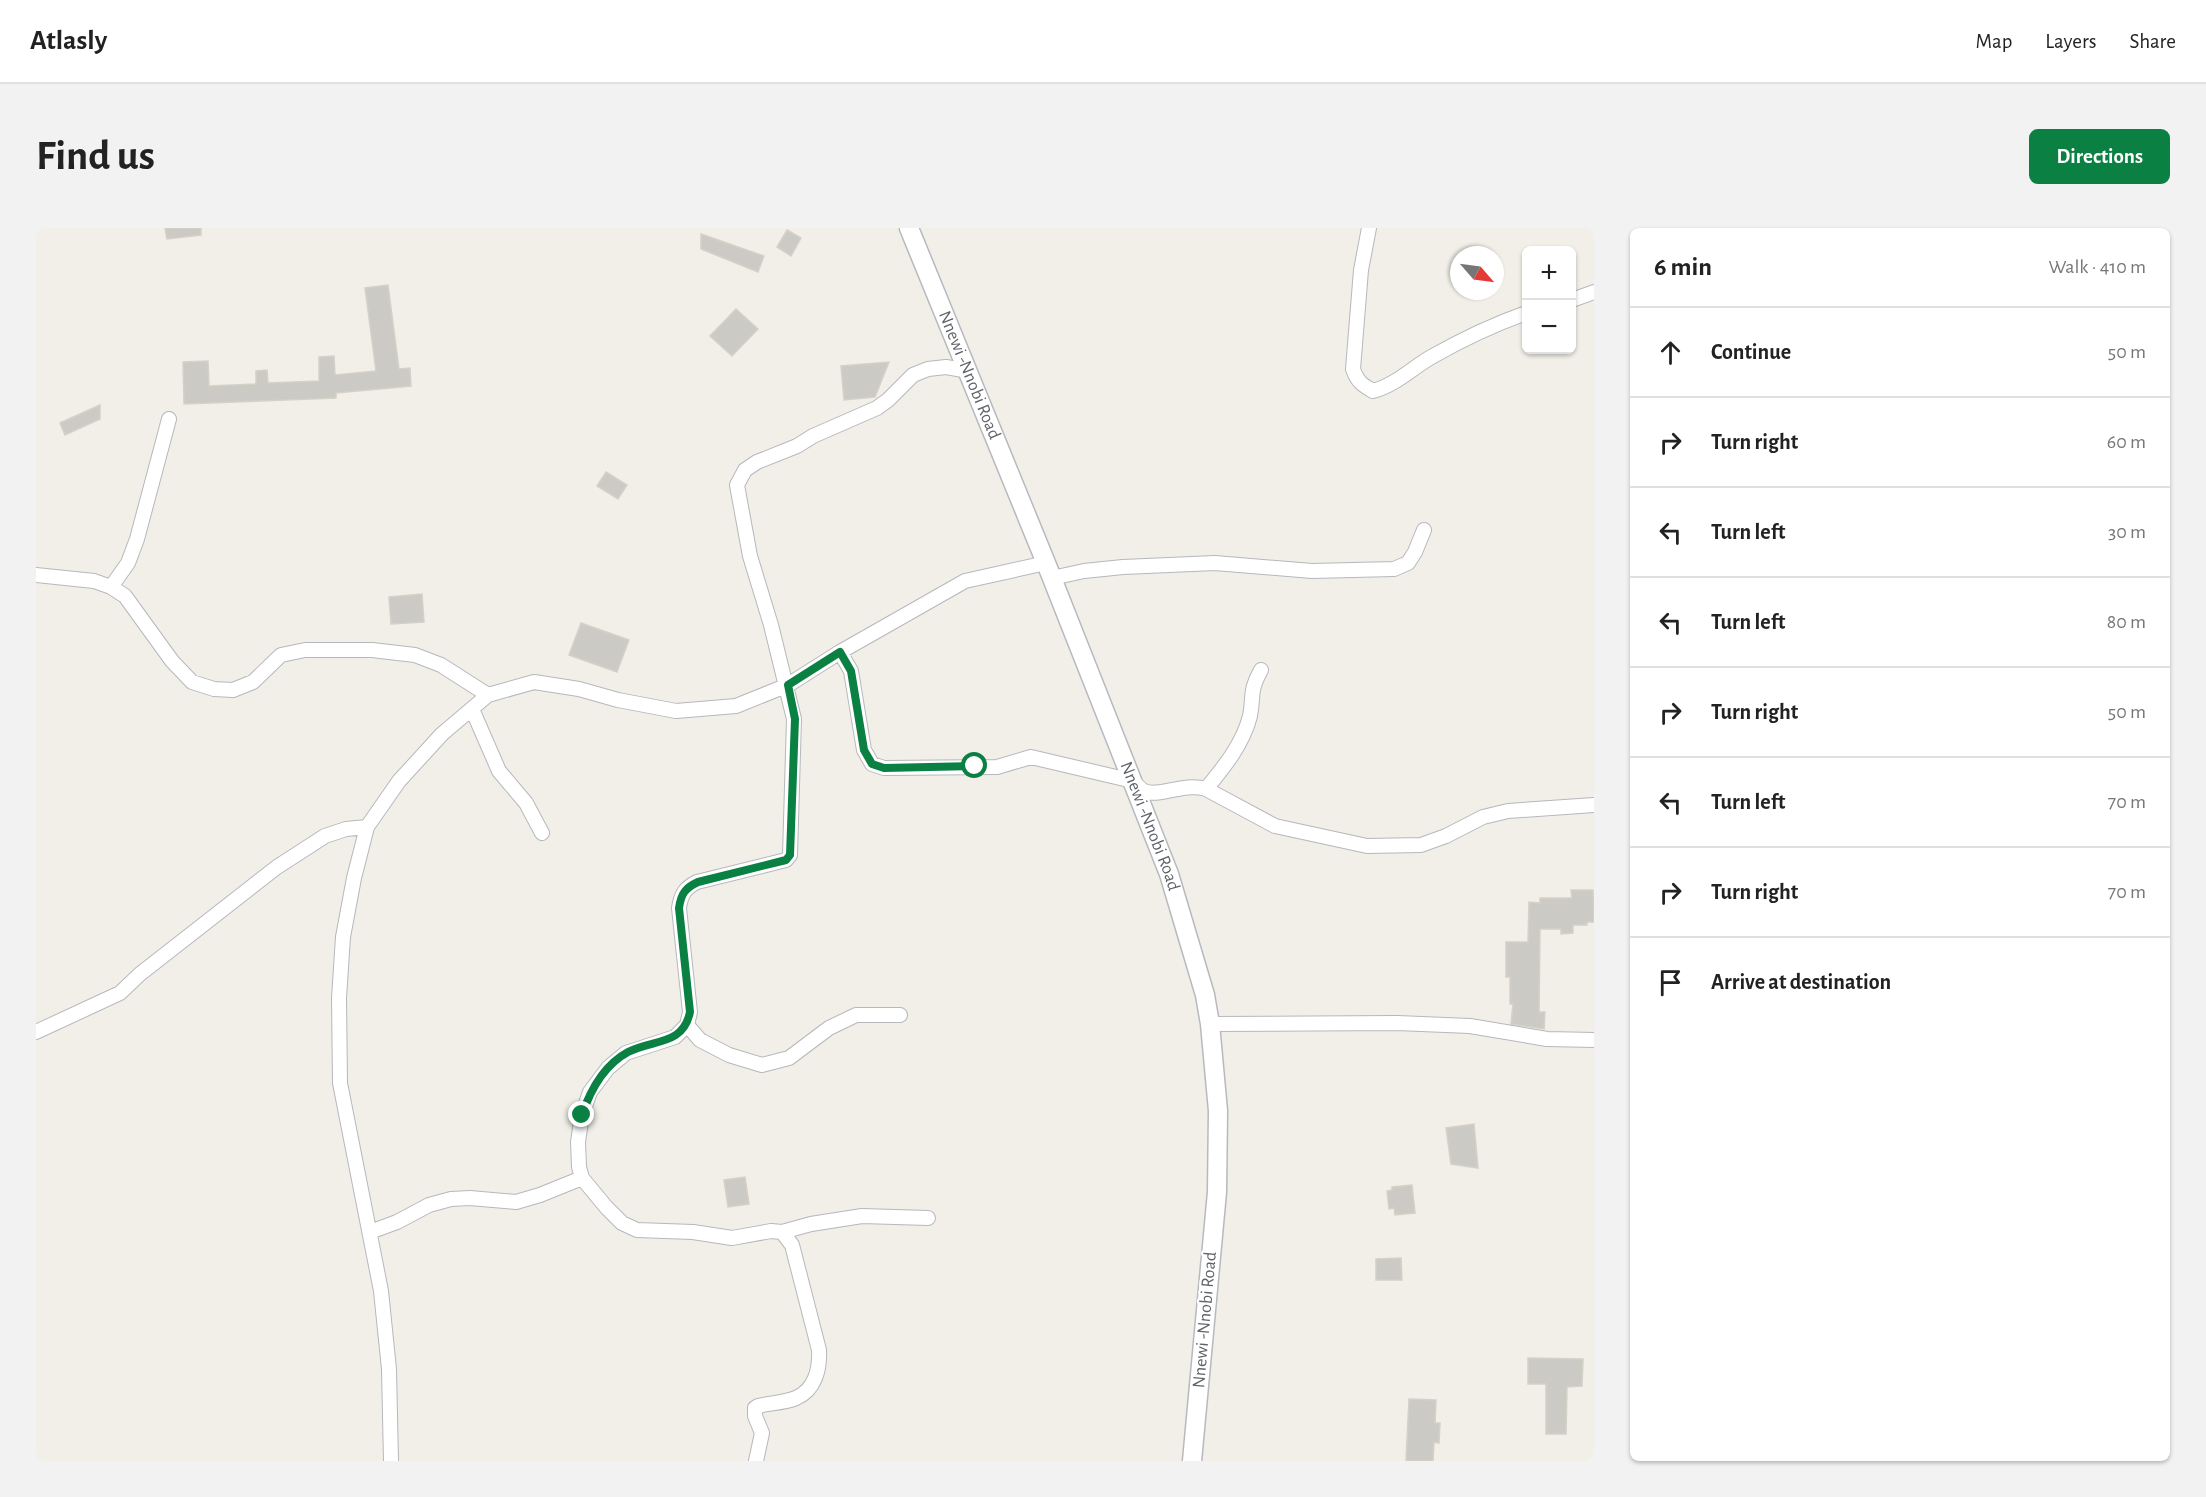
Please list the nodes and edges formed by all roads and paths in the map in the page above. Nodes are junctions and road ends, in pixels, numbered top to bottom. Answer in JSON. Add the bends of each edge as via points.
{"nodes":[{"id":1,"x":909,"y":228,"type":"edge"},
{"id":2,"x":1369,"y":228,"type":"edge"},
{"id":3,"x":1594,"y":292,"type":"edge"},
{"id":4,"x":1576,"y":299,"type":"edge"},
{"id":5,"x":1522,"y":315,"type":"edge"},
{"id":6,"x":969,"y":371,"type":"junction"},
{"id":7,"x":169,"y":419,"type":"dead end"},
{"id":8,"x":1424,"y":530,"type":"dead end"},
{"id":9,"x":1049,"y":570,"type":"junction"},
{"id":10,"x":36,"y":575,"type":"edge"},
{"id":11,"x":111,"y":586,"type":"junction"},
{"id":12,"x":840,"y":652,"type":"junction"},
{"id":13,"x":1261,"y":670,"type":"dead end"},
{"id":14,"x":788,"y":685,"type":"junction"},
{"id":15,"x":488,"y":695,"type":"junction"},
{"id":16,"x":472,"y":709,"type":"junction"},
{"id":17,"x":1133,"y":781,"type":"junction"},
{"id":18,"x":1206,"y":789,"type":"junction"},
{"id":19,"x":1594,"y":805,"type":"edge"},
{"id":20,"x":367,"y":827,"type":"junction"},
{"id":21,"x":542,"y":832,"type":"dead end"},
{"id":22,"x":900,"y":1015,"type":"dead end"},
{"id":23,"x":687,"y":1024,"type":"junction"},
{"id":24,"x":1210,"y":1024,"type":"junction"},
{"id":25,"x":36,"y":1032,"type":"edge"},
{"id":26,"x":1594,"y":1040,"type":"edge"},
{"id":27,"x":582,"y":1178,"type":"junction"},
{"id":28,"x":928,"y":1218,"type":"dead end"},
{"id":29,"x":370,"y":1232,"type":"junction"},
{"id":30,"x":782,"y":1232,"type":"junction"},
{"id":31,"x":391,"y":1461,"type":"edge"},
{"id":32,"x":756,"y":1461,"type":"edge"},
{"id":33,"x":1192,"y":1461,"type":"edge"}],
"edges":[{"from":1,"to":6,"type":"main road","name":"Nnewi -Nnobi Road"},
{"from":2,"to":5,"type":"street","via":[[1361,270],[1353,369],[1357,380],[1373,391],[1477,333]]},
{"from":3,"to":4,"type":"street"},
{"from":6,"to":9,"type":"main road","name":"Nnewi -Nnobi Road"},
{"from":6,"to":14,"type":"street","via":[[946,367],[913,375],[877,408],[745,470],[737,485],[750,556]]},
{"from":7,"to":11,"type":"street","via":[[137,539],[128,563]]},
{"from":8,"to":9,"type":"street","via":[[1408,563],[1394,569],[1312,571],[1215,563]]},
{"from":9,"to":12,"type":"street","via":[[965,581]]},
{"from":9,"to":17,"type":"main road","name":"Nnewi -Nnobi Road"},
{"from":10,"to":11,"type":"street"},
{"from":11,"to":15,"type":"street","via":[[125,596],[192,682],[214,689],[233,690],[253,682],[281,655],[306,650],[372,650],[415,655],[441,664]]},
{"from":12,"to":14,"type":"street"},
{"from":12,"to":17,"type":"street","via":[[851,671],[864,750],[872,764],[884,768],[997,767],[1031,757]]},
{"from":13,"to":18,"type":"street","via":[[1252,685],[1250,714],[1238,746]]},
{"from":14,"to":15,"type":"street","via":[[736,706],[676,711],[534,682]]},
{"from":14,"to":23,"type":"street","via":[[795,719],[790,855],[786,860],[698,882],[681,896],[690,1012]]},
{"from":15,"to":16,"type":"street"},
{"from":16,"to":20,"type":"street","via":[[442,734],[399,782]]},
{"from":16,"to":21,"type":"street","via":[[499,771]]},
{"from":17,"to":18,"type":"street","via":[[1154,794],[1195,786]]},
{"from":17,"to":24,"type":"main road","name":"Nnewi -Nnobi Road","via":[[1169,874]]},
{"from":18,"to":19,"type":"street","via":[[1275,826],[1367,846],[1421,845],[1483,817],[1508,811]]},
{"from":20,"to":25,"type":"street","via":[[326,836],[278,867],[120,993]]},
{"from":20,"to":29,"type":"street","via":[[343,937],[339,998],[340,1083]]},
{"from":22,"to":23,"type":"street","via":[[856,1015],[829,1028],[789,1058],[762,1065],[700,1040]]},
{"from":23,"to":27,"type":"street","via":[[675,1037],[626,1053],[608,1068],[590,1092],[578,1142]]},
{"from":24,"to":26,"type":"street","via":[[1470,1026],[1548,1039]]},
{"from":24,"to":33,"type":"main road","name":"Nnewi -Nnobi Road","via":[[1218,1111],[1217,1192]]},
{"from":27,"to":29,"type":"street","via":[[516,1202],[451,1199]]},
{"from":27,"to":30,"type":"street","via":[[606,1207],[637,1230],[732,1238]]},
{"from":28,"to":30,"type":"street","via":[[862,1216]]},
{"from":29,"to":31,"type":"street","via":[[381,1291]]},
{"from":30,"to":32,"type":"street","via":[[792,1245],[820,1362],[810,1387],[797,1398],[755,1408],[762,1433]]}]}
